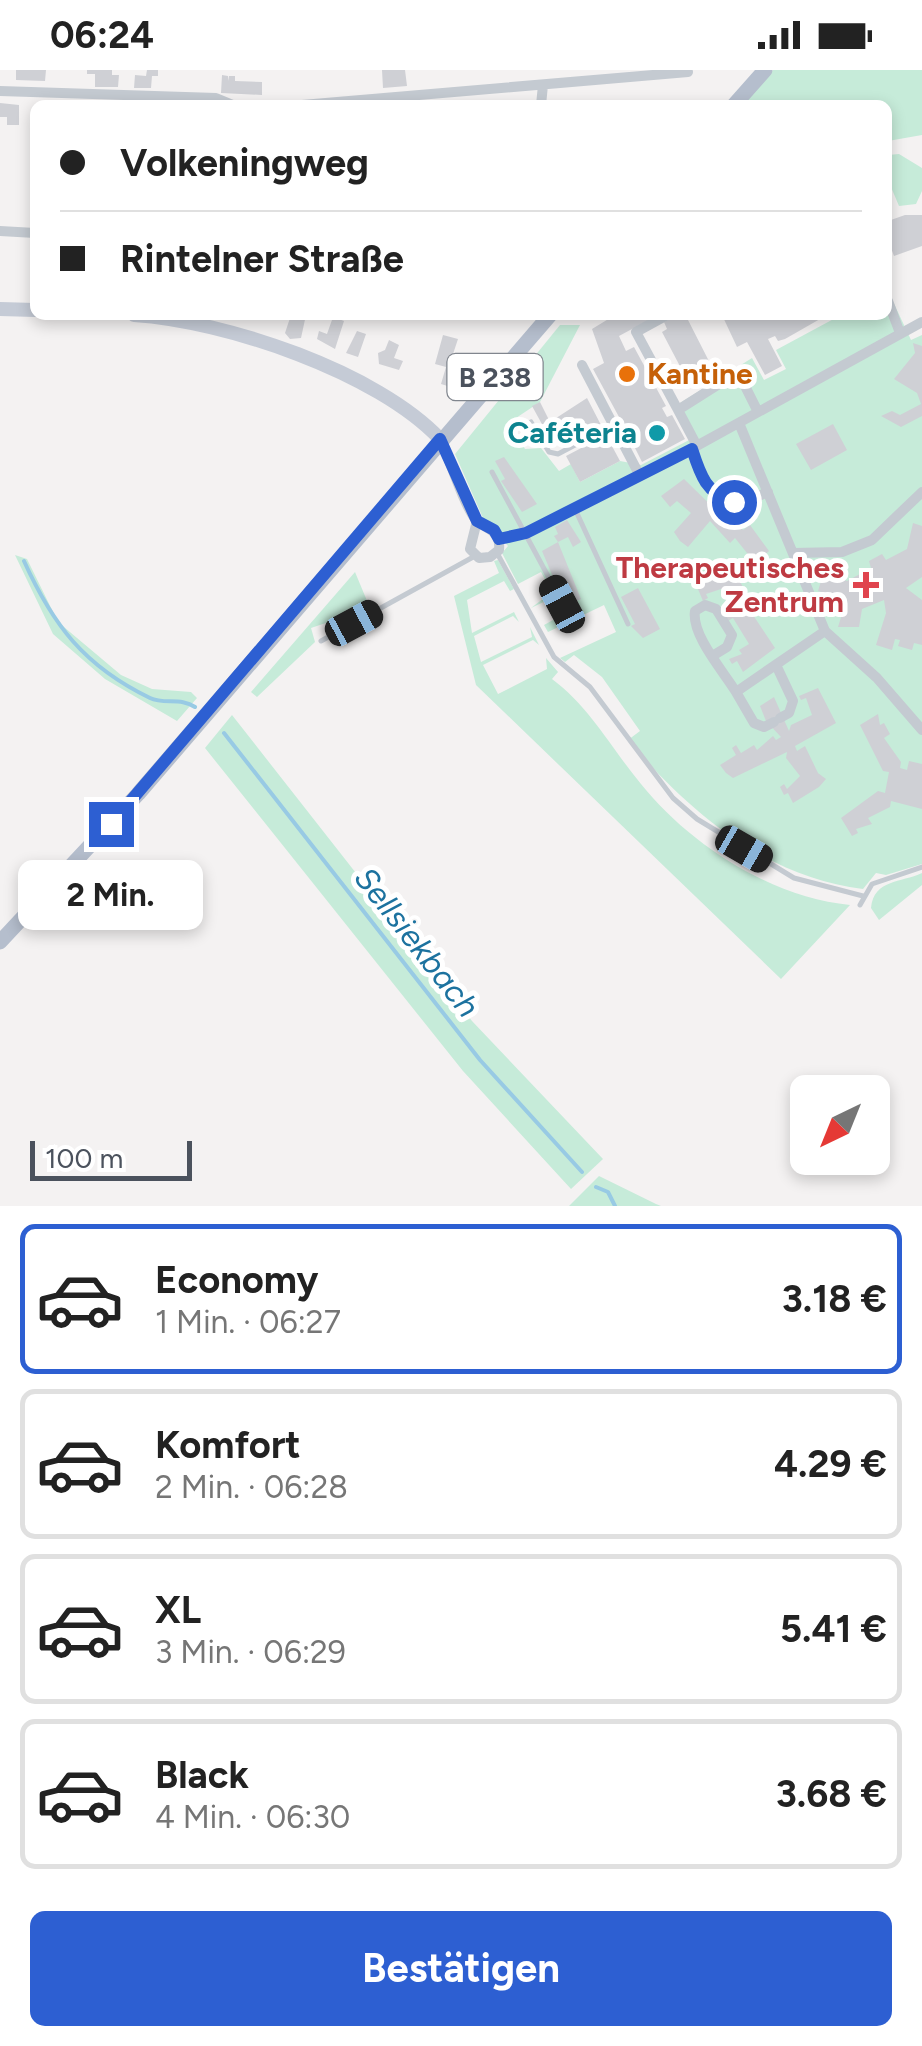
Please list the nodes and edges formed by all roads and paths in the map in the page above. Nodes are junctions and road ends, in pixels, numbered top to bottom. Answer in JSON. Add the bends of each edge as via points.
{"nodes":[{"id":1,"x":765,"y":70,"type":"edge"},
{"id":2,"x":688,"y":72,"type":"edge"},
{"id":3,"x":543,"y":85,"type":"junction"},
{"id":4,"x":0,"y":91,"type":"edge"},
{"id":5,"x":221,"y":100,"type":"edge"},
{"id":6,"x":362,"y":100,"type":"edge"},
{"id":7,"x":542,"y":100,"type":"edge"},
{"id":8,"x":738,"y":100,"type":"edge"},
{"id":9,"x":0,"y":231,"type":"edge"},
{"id":10,"x":30,"y":233,"type":"edge"},
{"id":11,"x":0,"y":309,"type":"edge"},
{"id":12,"x":30,"y":310,"type":"edge"},
{"id":13,"x":892,"y":312,"type":"edge"},
{"id":14,"x":200,"y":320,"type":"edge"},
{"id":15,"x":546,"y":320,"type":"edge"},
{"id":16,"x":658,"y":320,"type":"edge"},
{"id":17,"x":922,"y":322,"type":"edge"},
{"id":18,"x":900,"y":333,"type":"junction"},
{"id":19,"x":582,"y":365,"type":"dead end"},
{"id":20,"x":678,"y":410,"type":"junction"},
{"id":21,"x":758,"y":412,"type":"junction"},
{"id":22,"x":532,"y":422,"type":"dead end"},
{"id":23,"x":739,"y":423,"type":"junction"},
{"id":24,"x":613,"y":425,"type":"junction"},
{"id":25,"x":440,"y":439,"type":"junction"},
{"id":26,"x":694,"y":448,"type":"junction"},
{"id":27,"x":492,"y":472,"type":"dead end"},
{"id":28,"x":640,"y":476,"type":"junction"},
{"id":29,"x":768,"y":492,"type":"junction"},
{"id":30,"x":922,"y":492,"type":"edge"},
{"id":31,"x":575,"y":509,"type":"junction"},
{"id":32,"x":477,"y":521,"type":"junction"},
{"id":33,"x":526,"y":533,"type":"junction"},
{"id":34,"x":499,"y":539,"type":"junction"},
{"id":35,"x":794,"y":553,"type":"junction"},
{"id":36,"x":493,"y":555,"type":"junction"},
{"id":37,"x":475,"y":556,"type":"junction"},
{"id":38,"x":562,"y":604,"type":"dead end"},
{"id":39,"x":628,"y":624,"type":"dead end"},
{"id":40,"x":824,"y":631,"type":"junction"},
{"id":41,"x":321,"y":641,"type":"dead end"},
{"id":42,"x":714,"y":656,"type":"junction"},
{"id":43,"x":778,"y":667,"type":"junction"},
{"id":44,"x":736,"y":692,"type":"junction"},
{"id":45,"x":922,"y":730,"type":"edge"},
{"id":46,"x":922,"y":867,"type":"edge"},
{"id":47,"x":863,"y":896,"type":"junction"},
{"id":48,"x":860,"y":905,"type":"dead end"},
{"id":49,"x":0,"y":942,"type":"edge"}],
"edges":[{"from":1,"to":8,"type":"main road"},
{"from":2,"to":3,"type":"street"},
{"from":3,"to":6,"type":"street"},
{"from":3,"to":7,"type":"street"},
{"from":4,"to":5,"type":"street"},
{"from":9,"to":10,"type":"street"},
{"from":11,"to":12,"type":"main road"},
{"from":13,"to":18,"type":"street"},
{"from":14,"to":25,"type":"main road","via":[[348,375],[420,418]]},
{"from":15,"to":25,"type":"main road","number":"B 238"},
{"from":16,"to":20,"type":"street","via":[[636,332]]},
{"from":17,"to":18,"type":"street"},
{"from":18,"to":21,"type":"street"},
{"from":19,"to":24,"type":"street"},
{"from":20,"to":21,"type":"street","via":[[738,372]]},
{"from":20,"to":26,"type":"street"},
{"from":21,"to":23,"type":"street"},
{"from":22,"to":24,"type":"lane","via":[[549,452],[558,454]]},
{"from":23,"to":26,"type":"street"},
{"from":23,"to":29,"type":"street"},
{"from":24,"to":28,"type":"street"},
{"from":25,"to":32,"type":"street"},
{"from":25,"to":49,"type":"main road","number":"B 238","via":[[138,794]]},
{"from":26,"to":28,"type":"street"},
{"from":26,"to":29,"type":"street","via":[[704,482],[724,499],[743,502]]},
{"from":27,"to":33,"type":"lane"},
{"from":28,"to":31,"type":"street"},
{"from":29,"to":35,"type":"street"},
{"from":30,"to":35,"type":"street","via":[[872,540],[842,552]]},
{"from":31,"to":33,"type":"street"},
{"from":31,"to":39,"type":"lane"},
{"from":32,"to":34,"type":"street"},
{"from":32,"to":37,"type":"street","via":[[470,540]]},
{"from":33,"to":34,"type":"street"},
{"from":33,"to":38,"type":"lane"},
{"from":34,"to":36,"type":"street"},
{"from":35,"to":40,"type":"street"},
{"from":36,"to":37,"type":"street"},
{"from":36,"to":47,"type":"lane","via":[[554,658],[590,687],[673,798],[794,878]]},
{"from":37,"to":41,"type":"lane"},
{"from":40,"to":43,"type":"street"},
{"from":40,"to":45,"type":"street"},
{"from":42,"to":42,"type":"street","via":[[732,635],[716,608],[704,605],[694,619]]},
{"from":42,"to":44,"type":"street"},
{"from":43,"to":44,"type":"street"},
{"from":43,"to":44,"type":"street","via":[[793,701],[789,713],[764,727],[754,724]]},
{"from":46,"to":47,"type":"lane","via":[[878,881]]},
{"from":47,"to":48,"type":"lane"}]}
